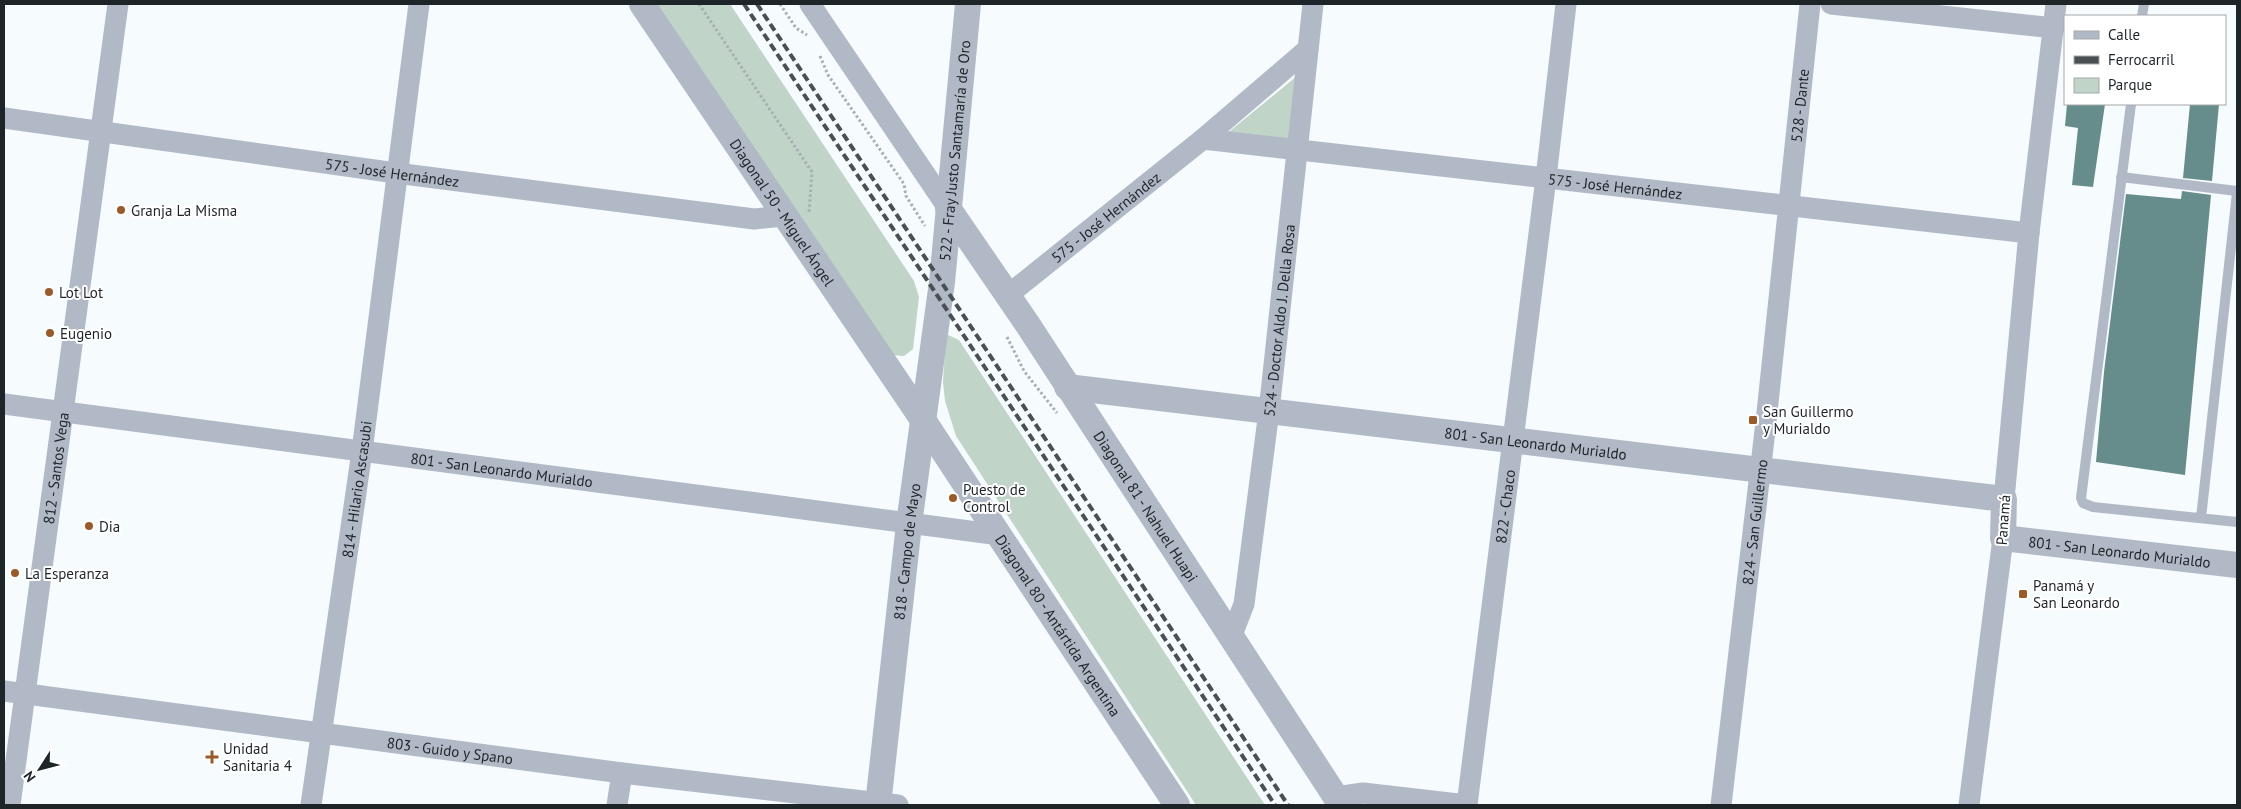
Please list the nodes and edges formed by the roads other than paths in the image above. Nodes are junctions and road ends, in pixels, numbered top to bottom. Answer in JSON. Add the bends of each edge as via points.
{"nodes":[{"id":1,"x":118,"y":4,"type":"edge"},
{"id":2,"x":419,"y":4,"type":"edge"},
{"id":3,"x":642,"y":4,"type":"edge"},
{"id":4,"x":810,"y":4,"type":"edge"},
{"id":5,"x":968,"y":4,"type":"edge"},
{"id":6,"x":1313,"y":4,"type":"edge"},
{"id":7,"x":1566,"y":4,"type":"edge"},
{"id":8,"x":1810,"y":4,"type":"edge"},
{"id":9,"x":1831,"y":4,"type":"edge"},
{"id":10,"x":2056,"y":4,"type":"edge"},
{"id":11,"x":2054,"y":28,"type":"junction"},
{"id":12,"x":1308,"y":50,"type":"junction"},
{"id":13,"x":2131,"y":105,"type":"edge"},
{"id":14,"x":4,"y":118,"type":"edge"},
{"id":15,"x":100,"y":130,"type":"junction"},
{"id":16,"x":1203,"y":139,"type":"junction"},
{"id":17,"x":1297,"y":150,"type":"junction"},
{"id":18,"x":396,"y":173,"type":"junction"},
{"id":19,"x":2121,"y":177,"type":"junction"},
{"id":20,"x":1546,"y":178,"type":"junction"},
{"id":21,"x":2237,"y":192,"type":"edge"},
{"id":22,"x":1788,"y":207,"type":"junction"},
{"id":23,"x":948,"y":208,"type":"junction"},
{"id":24,"x":795,"y":217,"type":"junction"},
{"id":25,"x":2029,"y":233,"type":"junction"},
{"id":26,"x":1008,"y":295,"type":"junction"},
{"id":27,"x":940,"y":298,"type":"joint"},
{"id":28,"x":1068,"y":388,"type":"junction"},
{"id":29,"x":4,"y":404,"type":"edge"},
{"id":30,"x":1269,"y":411,"type":"junction"},
{"id":31,"x":63,"y":412,"type":"junction"},
{"id":32,"x":923,"y":420,"type":"junction"},
{"id":33,"x":1514,"y":441,"type":"junction"},
{"id":34,"x":362,"y":451,"type":"junction"},
{"id":35,"x":1760,"y":469,"type":"junction"},
{"id":36,"x":2004,"y":499,"type":"junction"},
{"id":37,"x":2201,"y":518,"type":"junction"},
{"id":38,"x":2237,"y":522,"type":"edge"},
{"id":39,"x":909,"y":524,"type":"junction"},
{"id":40,"x":1000,"y":535,"type":"junction"},
{"id":41,"x":2003,"y":538,"type":"junction"},
{"id":42,"x":2237,"y":565,"type":"edge"},
{"id":43,"x":1232,"y":635,"type":"junction"},
{"id":44,"x":14,"y":692,"type":"edge"},
{"id":45,"x":322,"y":732,"type":"junction"},
{"id":46,"x":622,"y":773,"type":"junction"},
{"id":47,"x":1338,"y":801,"type":"edge"},
{"id":48,"x":885,"y":804,"type":"edge"},
{"id":49,"x":10,"y":805,"type":"edge"},
{"id":50,"x":311,"y":805,"type":"edge"},
{"id":51,"x":617,"y":805,"type":"edge"},
{"id":52,"x":1177,"y":805,"type":"edge"},
{"id":53,"x":1467,"y":805,"type":"edge"},
{"id":54,"x":1721,"y":805,"type":"edge"},
{"id":55,"x":1969,"y":805,"type":"edge"}],
"edges":[{"from":1,"to":15,"type":"street","name":"812 - Santos Vega"},
{"from":2,"to":18,"type":"street","name":"814 - Hilario Ascasubi"},
{"from":3,"to":24,"type":"street","name":"Diagonal 50 - Miguel Ángel"},
{"from":4,"to":23,"type":"street"},
{"from":5,"to":23,"type":"street","name":"522 - Fray Justo Santamaría de Oro"},
{"from":6,"to":12,"type":"street","name":"524 - Doctor Aldo J. Della Rosa"},
{"from":7,"to":20,"type":"street","name":"822 - Chaco"},
{"from":8,"to":22,"type":"street","name":"528 - Dante"},
{"from":9,"to":11,"type":"street"},
{"from":10,"to":11,"type":"street","name":"Panamá"},
{"from":11,"to":25,"type":"street","name":"Panamá"},
{"from":12,"to":16,"type":"street","name":"575 - José Hernández"},
{"from":12,"to":17,"type":"street","name":"524 - Doctor Aldo J. Della Rosa"},
{"from":13,"to":19,"type":"lane"},
{"from":14,"to":15,"type":"street","name":"575 - José Hernández"},
{"from":15,"to":18,"type":"street","name":"575 - José Hernández"},
{"from":15,"to":31,"type":"street","name":"812 - Santos Vega"},
{"from":16,"to":17,"type":"street","name":"575 - José Hernández"},
{"from":16,"to":26,"type":"street","name":"575 - José Hernández"},
{"from":17,"to":20,"type":"street","name":"575 - José Hernández"},
{"from":17,"to":30,"type":"street","name":"524 - Doctor Aldo J. Della Rosa"},
{"from":18,"to":24,"type":"street","name":"575 - José Hernández","via":[[754,219]]},
{"from":18,"to":34,"type":"street","name":"814 - Hilario Ascasubi"},
{"from":19,"to":21,"type":"lane"},
{"from":19,"to":37,"type":"lane","via":[[2080,498],[2093,507]]},
{"from":20,"to":22,"type":"street","name":"575 - José Hernández"},
{"from":20,"to":33,"type":"street","name":"822 - Chaco"},
{"from":21,"to":37,"type":"lane"},
{"from":22,"to":25,"type":"street","name":"575 - José Hernández"},
{"from":22,"to":35,"type":"street","name":"824 - San Guillermo"},
{"from":23,"to":26,"type":"street","name":"Diagonal 81 - Nahuel Huapi"},
{"from":23,"to":27,"type":"street","name":"522 - Fray Justo Santamaría de Oro"},
{"from":24,"to":32,"type":"street","name":"Diagonal 50 - Miguel Ángel"},
{"from":25,"to":36,"type":"street","name":"Panamá"},
{"from":26,"to":28,"type":"street","name":"Diagonal 81 - Nahuel Huapi"},
{"from":27,"to":32,"type":"street","name":"818 - Campo de Mayo"},
{"from":28,"to":30,"type":"street","name":"801 - San Leonardo Murialdo"},
{"from":28,"to":43,"type":"street","name":"Diagonal 81 - Nahuel Huapi"},
{"from":29,"to":31,"type":"street","name":"801 - San Leonardo Murialdo"},
{"from":30,"to":33,"type":"street","name":"801 - San Leonardo Murialdo"},
{"from":30,"to":43,"type":"street","name":"524 - Doctor Aldo J. Della Rosa","via":[[1244,604]]},
{"from":31,"to":34,"type":"street","name":"801 - San Leonardo Murialdo"},
{"from":31,"to":44,"type":"street","name":"812 - Santos Vega"},
{"from":32,"to":39,"type":"street","name":"818 - Campo de Mayo"},
{"from":32,"to":40,"type":"street","name":"Diagonal 80 - Antártida Argentina"},
{"from":33,"to":35,"type":"street","name":"801 - San Leonardo Murialdo"},
{"from":33,"to":53,"type":"street","name":"822 - Chaco"},
{"from":34,"to":39,"type":"street","name":"801 - San Leonardo Murialdo"},
{"from":34,"to":45,"type":"street","name":"814 - Hilario Ascasubi"},
{"from":35,"to":36,"type":"street","name":"801 - San Leonardo Murialdo"},
{"from":35,"to":54,"type":"street","name":"824 - San Guillermo"},
{"from":36,"to":41,"type":"street","name":"Panamá"},
{"from":37,"to":38,"type":"lane"},
{"from":39,"to":40,"type":"street","name":"801 - San Leonardo Murialdo"},
{"from":39,"to":48,"type":"street","name":"818 - Campo de Mayo"},
{"from":40,"to":52,"type":"street","name":"Diagonal 80 - Antártida Argentina"},
{"from":41,"to":42,"type":"street","name":"801 - San Leonardo Murialdo"},
{"from":41,"to":55,"type":"street","name":"Panamá"},
{"from":43,"to":47,"type":"street","name":"Diagonal 81 - Nahuel Huapi"},
{"from":44,"to":45,"type":"street","name":"803 - Guido y Spano"},
{"from":44,"to":49,"type":"street","name":"812 - Santos Vega"},
{"from":45,"to":46,"type":"street","name":"803 - Guido y Spano"},
{"from":45,"to":50,"type":"street","name":"814 - Hilario Ascasubi"},
{"from":46,"to":48,"type":"street","name":"803 - Guido y Spano"},
{"from":46,"to":51,"type":"street"},
{"from":47,"to":53,"type":"street","via":[[1363,793]]}]}
